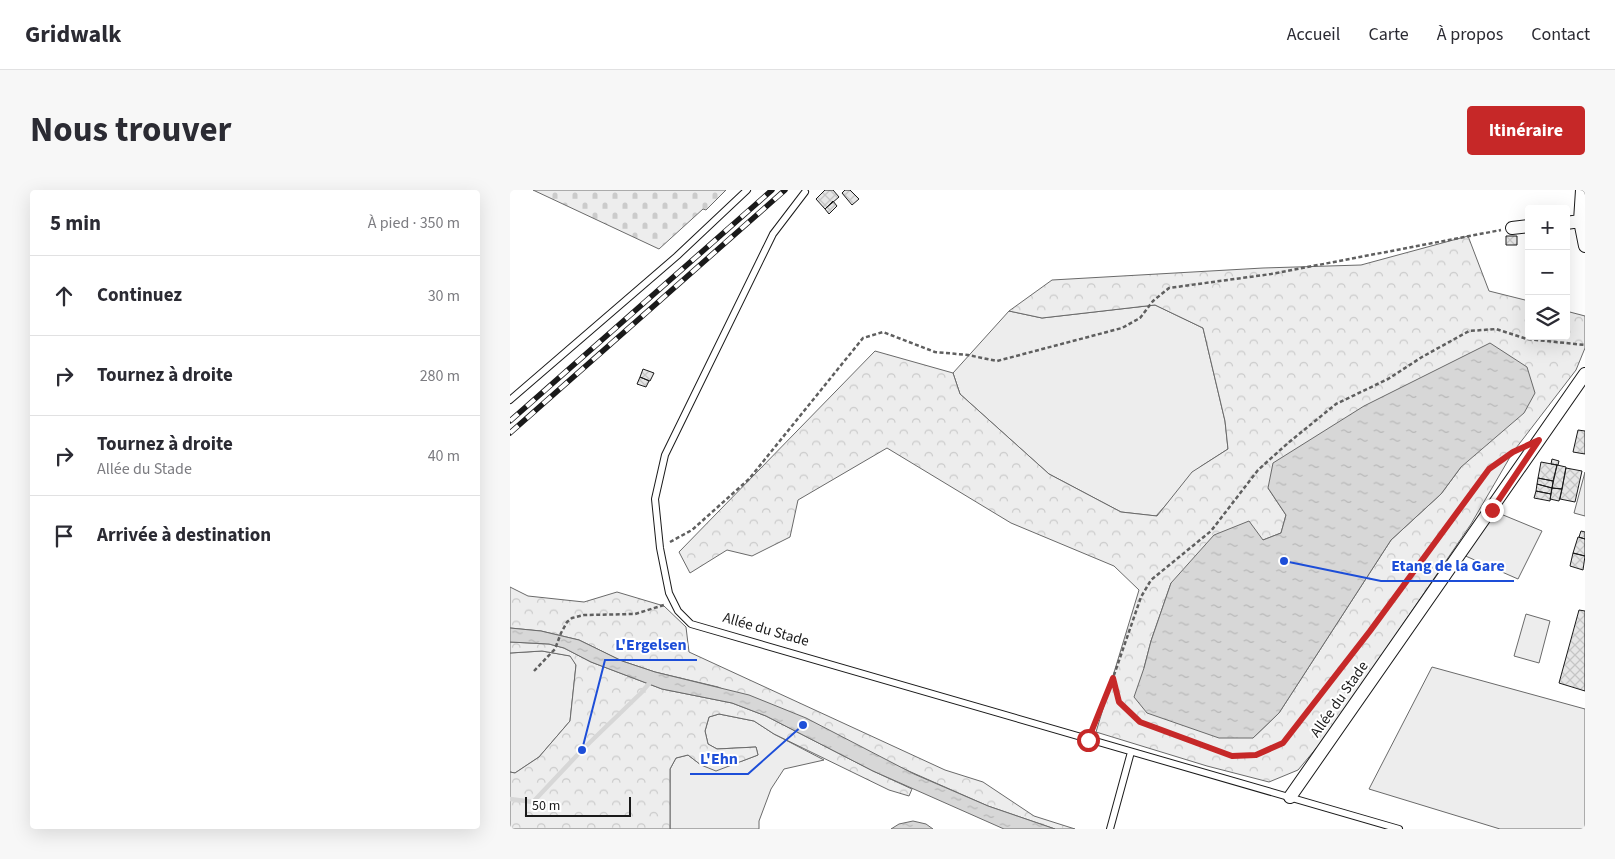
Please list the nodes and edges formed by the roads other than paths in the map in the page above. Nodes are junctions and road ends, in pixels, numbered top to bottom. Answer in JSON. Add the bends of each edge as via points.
{"nodes":[{"id":1,"x":747,"y":190,"type":"edge"},
{"id":2,"x":1582,"y":190,"type":"edge"},
{"id":3,"x":804,"y":192,"type":"dead end"},
{"id":4,"x":1580,"y":222,"type":"junction"},
{"id":5,"x":1570,"y":223,"type":"edge"},
{"id":6,"x":1525,"y":226,"type":"edge"},
{"id":7,"x":1512,"y":228,"type":"road end"},
{"id":8,"x":1585,"y":246,"type":"edge"},
{"id":9,"x":1585,"y":374,"type":"edge"},
{"id":10,"x":510,"y":400,"type":"edge"},
{"id":11,"x":1130,"y":752,"type":"junction"},
{"id":12,"x":1290,"y":797,"type":"junction"},
{"id":13,"x":1110,"y":829,"type":"edge"},
{"id":14,"x":1399,"y":829,"type":"edge"}],
"edges":[{"from":1,"to":10,"type":"lane","via":[[677,256]]},
{"from":2,"to":4,"type":"street"},
{"from":3,"to":11,"type":"lane","name":"Allée du Stade","via":[[773,234],[665,455],[655,499],[660,548],[673,602],[691,624]]},
{"from":4,"to":5,"type":"street"},
{"from":4,"to":8,"type":"street"},
{"from":6,"to":7,"type":"street"},
{"from":9,"to":12,"type":"street","name":"Allée du Stade"},
{"from":11,"to":12,"type":"lane","name":"Allée du Stade"},
{"from":11,"to":13,"type":"lane"},
{"from":12,"to":14,"type":"lane","name":"Allée du Stade"}]}
